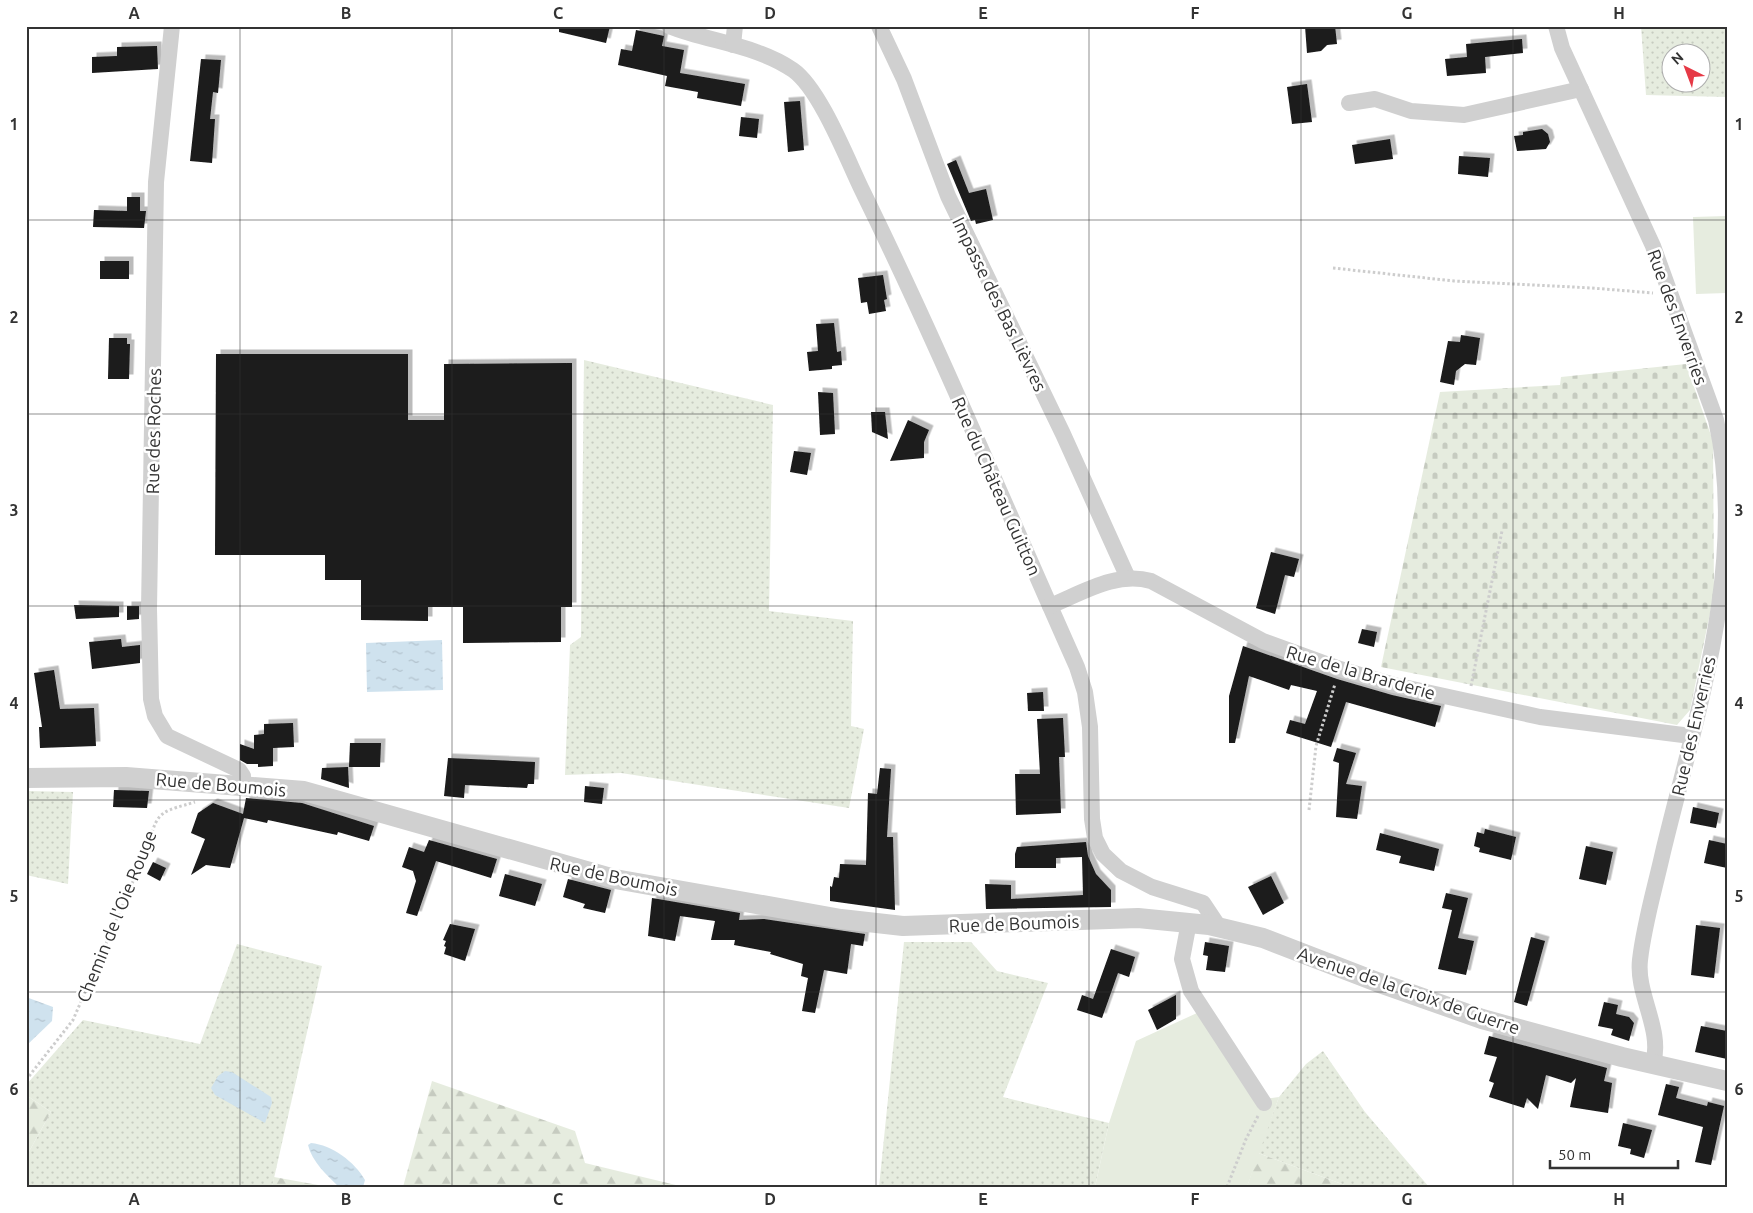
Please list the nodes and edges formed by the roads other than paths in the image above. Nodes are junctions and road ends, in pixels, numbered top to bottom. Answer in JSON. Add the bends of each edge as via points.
{"nodes":[{"id":1,"x":172,"y":26,"type":"edge"},
{"id":2,"x":669,"y":26,"type":"edge"},
{"id":3,"x":735,"y":26,"type":"edge"},
{"id":4,"x":880,"y":26,"type":"edge"},
{"id":5,"x":1556,"y":26,"type":"edge"},
{"id":6,"x":733,"y":45,"type":"junction"},
{"id":7,"x":1581,"y":89,"type":"junction"},
{"id":8,"x":1349,"y":103,"type":"dead end"},
{"id":9,"x":1128,"y":578,"type":"junction"},
{"id":10,"x":1050,"y":606,"type":"junction"},
{"id":11,"x":1691,"y":736,"type":"junction"},
{"id":12,"x":26,"y":778,"type":"edge"},
{"id":13,"x":242,"y":785,"type":"junction"},
{"id":14,"x":1206,"y":925,"type":"junction"},
{"id":15,"x":1653,"y":1064,"type":"junction"},
{"id":16,"x":1727,"y":1081,"type":"edge"},
{"id":17,"x":1264,"y":1103,"type":"road end"}],
"edges":[{"from":1,"to":13,"type":"street","name":"Rue des Roches","via":[[156,182],[150,699],[155,716],[167,736],[239,770],[243,776]]},
{"from":2,"to":6,"type":"street","name":"Rue du Château Guitton"},
{"from":3,"to":6,"type":"street"},
{"from":4,"to":9,"type":"street","name":"Impasse des Bas Lièvres","via":[[904,79],[948,196],[1063,434]]},
{"from":5,"to":7,"type":"street","name":"Rue des Enverries","via":[[1562,48]]},
{"from":6,"to":10,"type":"street","name":"Rue du Château Guitton","via":[[794,70],[810,87],[908,285]]},
{"from":7,"to":8,"type":"street","via":[[1464,115],[1411,111],[1375,99]]},
{"from":7,"to":11,"type":"street","name":"Rue des Enverries","via":[[1632,197],[1671,295],[1716,420],[1720,442],[1725,516],[1722,582],[1708,665]]},
{"from":9,"to":10,"type":"street","name":"Rue de la Brarderie","via":[[1115,579]]},
{"from":9,"to":11,"type":"street","name":"Rue de la Brarderie","via":[[1152,581],[1263,641],[1394,685],[1540,717]]},
{"from":10,"to":14,"type":"street","name":"Rue du Château Guitton","via":[[1085,692],[1090,727],[1095,838],[1103,854],[1121,871],[1152,887],[1202,903],[1214,916]]},
{"from":11,"to":15,"type":"street","name":"Rue des Enverries","via":[[1640,962],[1644,1001],[1655,1040]]},
{"from":12,"to":13,"type":"street","name":"Rue de Boumois","via":[[126,777]]},
{"from":13,"to":14,"type":"street","name":"Rue de Boumois","via":[[304,791],[615,879],[841,919],[903,926],[1138,918]]},
{"from":14,"to":15,"type":"street","name":"Avenue de la Croix de Guerre","via":[[1263,938],[1482,1019]]},
{"from":14,"to":17,"type":"street","via":[[1182,959],[1192,991]]},
{"from":15,"to":16,"type":"street","name":"Avenue de la Croix de Guerre"}]}
